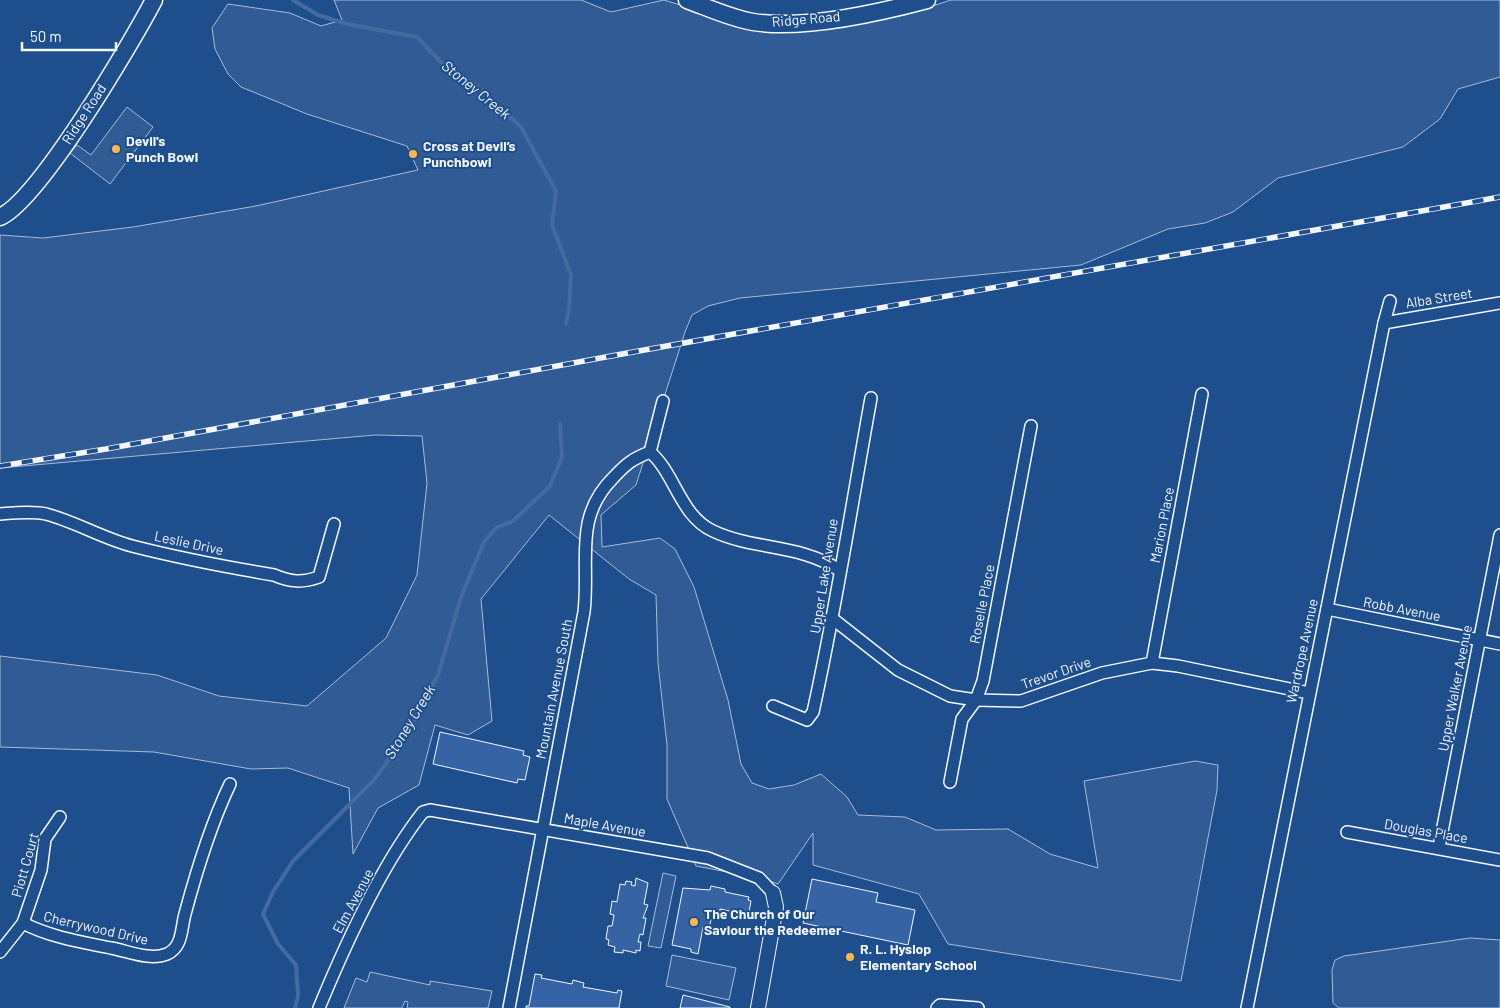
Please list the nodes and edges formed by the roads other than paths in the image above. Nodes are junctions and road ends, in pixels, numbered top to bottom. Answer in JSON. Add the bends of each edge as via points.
{"nodes":[{"id":1,"x":154,"y":0,"type":"edge"},
{"id":2,"x":687,"y":0,"type":"edge"},
{"id":3,"x":927,"y":0,"type":"edge"},
{"id":4,"x":0,"y":217,"type":"edge"},
{"id":5,"x":1390,"y":301,"type":"dead end"},
{"id":6,"x":1500,"y":303,"type":"edge"},
{"id":7,"x":1384,"y":323,"type":"junction"},
{"id":8,"x":1202,"y":394,"type":"dead end"},
{"id":9,"x":871,"y":398,"type":"dead end"},
{"id":10,"x":663,"y":400,"type":"dead end"},
{"id":11,"x":1031,"y":426,"type":"dead end"},
{"id":12,"x":650,"y":452,"type":"junction"},
{"id":13,"x":0,"y":514,"type":"edge"},
{"id":14,"x":334,"y":524,"type":"dead end"},
{"id":15,"x":1500,"y":535,"type":"edge"},
{"id":16,"x":839,"y":570,"type":"junction"},
{"id":17,"x":1327,"y":609,"type":"junction"},
{"id":18,"x":833,"y":619,"type":"junction"},
{"id":19,"x":1481,"y":640,"type":"junction"},
{"id":20,"x":1500,"y":644,"type":"edge"},
{"id":21,"x":1152,"y":663,"type":"junction"},
{"id":22,"x":1309,"y":693,"type":"junction"},
{"id":23,"x":976,"y":700,"type":"junction"},
{"id":24,"x":772,"y":706,"type":"dead end"},
{"id":25,"x":950,"y":782,"type":"dead end"},
{"id":26,"x":230,"y":784,"type":"dead end"},
{"id":27,"x":423,"y":812,"type":"joint"},
{"id":28,"x":60,"y":816,"type":"dead end"},
{"id":29,"x":543,"y":830,"type":"junction"},
{"id":30,"x":1347,"y":832,"type":"dead end"},
{"id":31,"x":1439,"y":848,"type":"junction"},
{"id":32,"x":1500,"y":860,"type":"edge"},
{"id":33,"x":773,"y":893,"type":"joint"},
{"id":34,"x":23,"y":923,"type":"junction"},
{"id":35,"x":0,"y":952,"type":"edge"},
{"id":36,"x":319,"y":1008,"type":"edge"},
{"id":37,"x":510,"y":1008,"type":"edge"},
{"id":38,"x":758,"y":1008,"type":"edge"},
{"id":39,"x":937,"y":1008,"type":"edge"},
{"id":40,"x":978,"y":1008,"type":"edge"},
{"id":41,"x":1247,"y":1008,"type":"edge"}],
"edges":[{"from":1,"to":4,"type":"main road","name":"Ridge Road","via":[[129,45],[47,169],[27,194]]},
{"from":2,"to":3,"type":"main road","name":"Ridge Road","via":[[728,16],[775,23],[807,22]]},
{"from":5,"to":7,"type":"street","name":"Wardrope Avenue"},
{"from":6,"to":7,"type":"street","name":"Alba Street"},
{"from":7,"to":17,"type":"street","name":"Wardrope Avenue"},
{"from":8,"to":21,"type":"street","name":"Marion Place"},
{"from":9,"to":16,"type":"street","name":"Upper Lake Avenue"},
{"from":10,"to":12,"type":"street"},
{"from":11,"to":23,"type":"street","name":"Roselle Place","via":[[983,681]]},
{"from":12,"to":16,"type":"street","via":[[660,460],[691,514],[711,531],[804,553]]},
{"from":12,"to":29,"type":"street","name":"Mountain Avenue South","via":[[632,459],[601,490],[592,506],[586,540],[584,612]]},
{"from":13,"to":14,"type":"street","name":"Leslie Drive","via":[[44,514],[132,546],[297,582],[319,577]]},
{"from":15,"to":19,"type":"street","name":"Upper Walker Avenue"},
{"from":16,"to":18,"type":"street","name":"Upper Lake Avenue"},
{"from":17,"to":19,"type":"street","name":"Robb Avenue"},
{"from":17,"to":22,"type":"street","name":"Wardrope Avenue"},
{"from":18,"to":23,"type":"street","name":"Trevor Drive","via":[[898,670],[950,696]]},
{"from":18,"to":24,"type":"street","name":"Upper Lake Avenue","via":[[809,719]]},
{"from":19,"to":20,"type":"street","name":"Robb Avenue"},
{"from":19,"to":31,"type":"street","name":"Upper Walker Avenue"},
{"from":21,"to":22,"type":"street","name":"Trevor Drive"},
{"from":21,"to":23,"type":"street","name":"Trevor Drive","via":[[1102,673],[1020,701]]},
{"from":22,"to":41,"type":"street","name":"Wardrope Avenue"},
{"from":23,"to":25,"type":"street","name":"Roselle Place","via":[[962,719]]},
{"from":26,"to":34,"type":"street","name":"Cherrywood Drive","via":[[208,836],[179,943],[169,953],[154,957],[37,931]]},
{"from":27,"to":29,"type":"street","name":"Maple Avenue","via":[[430,810]]},
{"from":27,"to":36,"type":"street","name":"Elm Avenue","via":[[361,916]]},
{"from":28,"to":34,"type":"street","name":"Piott Court","via":[[45,839],[41,870]]},
{"from":29,"to":33,"type":"street","name":"Maple Avenue","via":[[708,858],[759,878]]},
{"from":29,"to":37,"type":"street","name":"Mountain Avenue South"},
{"from":30,"to":31,"type":"street","name":"Douglas Place"},
{"from":31,"to":32,"type":"street","name":"Douglas Place"},
{"from":33,"to":38,"type":"street","via":[[776,907]]},
{"from":34,"to":35,"type":"street","name":"Cherrywood Drive"},
{"from":39,"to":40,"type":"street","via":[[956,1005]]}]}
